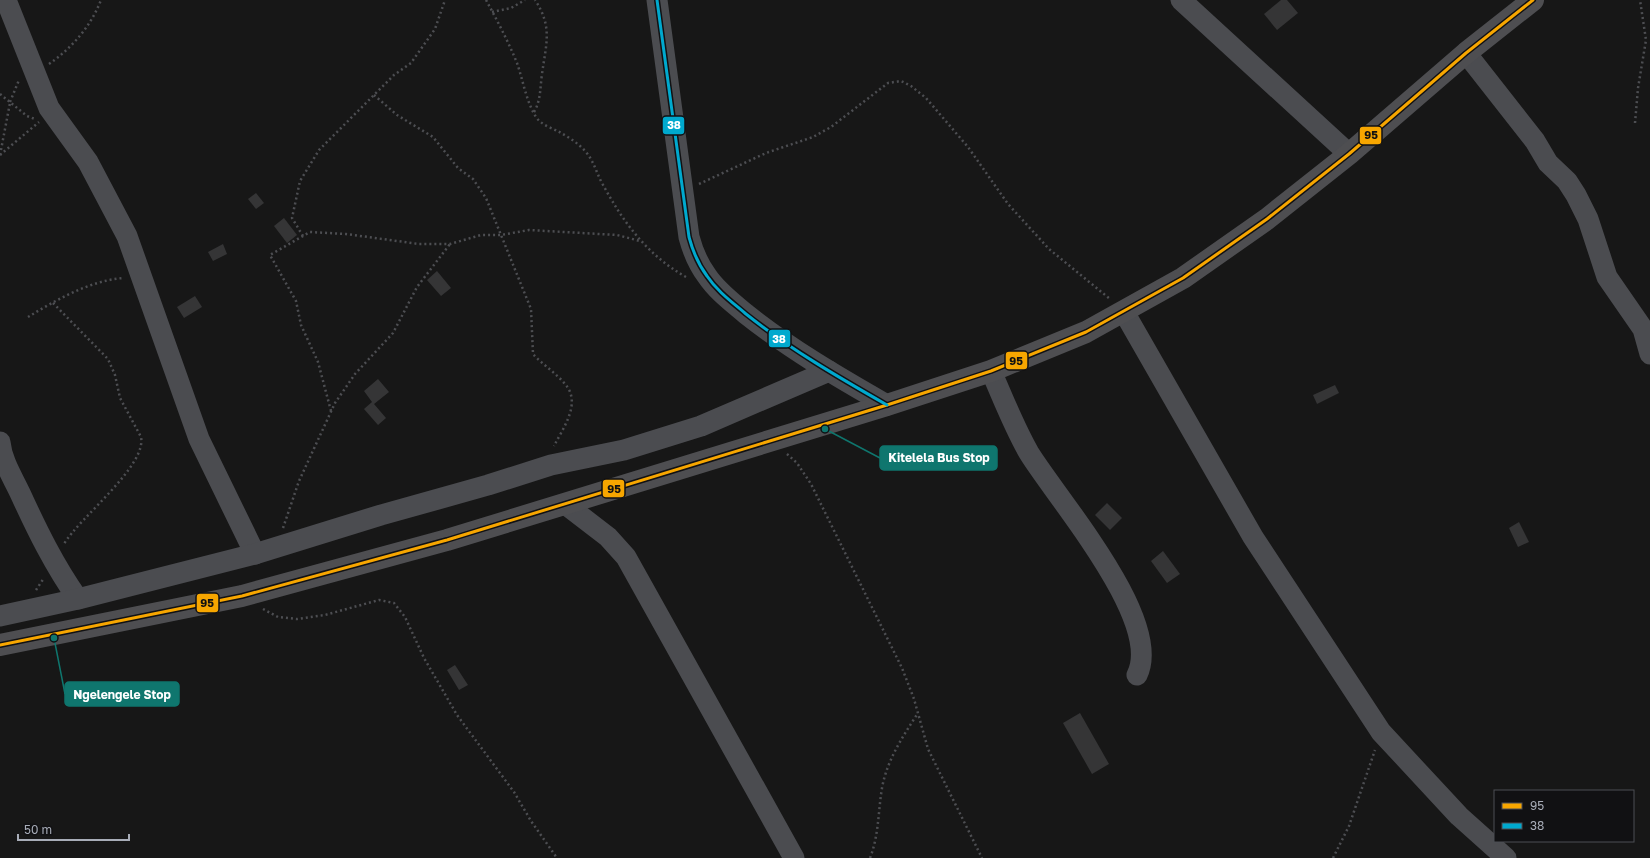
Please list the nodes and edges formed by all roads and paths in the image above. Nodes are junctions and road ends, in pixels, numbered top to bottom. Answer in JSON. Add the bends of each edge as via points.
{"nodes":[{"id":1,"x":6,"y":0,"type":"edge"},
{"id":2,"x":101,"y":0,"type":"edge"},
{"id":3,"x":445,"y":0,"type":"edge"},
{"id":4,"x":486,"y":0,"type":"edge"},
{"id":5,"x":524,"y":0,"type":"edge"},
{"id":6,"x":535,"y":0,"type":"edge"},
{"id":7,"x":658,"y":0,"type":"edge"},
{"id":8,"x":1182,"y":0,"type":"edge"},
{"id":9,"x":1532,"y":0,"type":"edge"},
{"id":10,"x":1640,"y":0,"type":"edge"},
{"id":11,"x":492,"y":12,"type":"junction"},
{"id":12,"x":1466,"y":53,"type":"junction"},
{"id":13,"x":35,"y":74,"type":"junction"},
{"id":14,"x":0,"y":94,"type":"edge"},
{"id":15,"x":374,"y":95,"type":"junction"},
{"id":16,"x":10,"y":102,"type":"junction"},
{"id":17,"x":533,"y":113,"type":"junction"},
{"id":18,"x":1635,"y":123,"type":"dead end"},
{"id":19,"x":1349,"y":154,"type":"junction"},
{"id":20,"x":0,"y":155,"type":"edge"},
{"id":21,"x":684,"y":191,"type":"junction"},
{"id":22,"x":501,"y":235,"type":"junction"},
{"id":23,"x":303,"y":236,"type":"junction"},
{"id":24,"x":640,"y":241,"type":"junction"},
{"id":25,"x":450,"y":244,"type":"junction"},
{"id":26,"x":686,"y":277,"type":"dead end"},
{"id":27,"x":144,"y":280,"type":"junction"},
{"id":28,"x":53,"y":303,"type":"junction"},
{"id":29,"x":1124,"y":312,"type":"junction"},
{"id":30,"x":28,"y":317,"type":"dead end"},
{"id":31,"x":1650,"y":354,"type":"edge"},
{"id":32,"x":829,"y":371,"type":"junction"},
{"id":33,"x":991,"y":371,"type":"junction"},
{"id":34,"x":886,"y":405,"type":"junction"},
{"id":35,"x":331,"y":411,"type":"junction"},
{"id":36,"x":773,"y":441,"type":"junction"},
{"id":37,"x":0,"y":442,"type":"edge"},
{"id":38,"x":545,"y":467,"type":"junction"},
{"id":39,"x":565,"y":504,"type":"junction"},
{"id":40,"x":278,"y":547,"type":"junction"},
{"id":41,"x":255,"y":554,"type":"junction"},
{"id":42,"x":54,"y":563,"type":"junction"},
{"id":43,"x":242,"y":596,"type":"junction"},
{"id":44,"x":78,"y":599,"type":"junction"},
{"id":45,"x":21,"y":612,"type":"junction"},
{"id":46,"x":0,"y":616,"type":"edge"},
{"id":47,"x":0,"y":645,"type":"edge"},
{"id":48,"x":1137,"y":675,"type":"dead end"},
{"id":49,"x":918,"y":712,"type":"junction"},
{"id":50,"x":1381,"y":732,"type":"junction"},
{"id":51,"x":557,"y":858,"type":"edge"},
{"id":52,"x":794,"y":858,"type":"edge"},
{"id":53,"x":870,"y":858,"type":"edge"},
{"id":54,"x":982,"y":858,"type":"edge"},
{"id":55,"x":1333,"y":858,"type":"edge"},
{"id":56,"x":1506,"y":858,"type":"edge"}],
"edges":[{"from":1,"to":13,"type":"street"},
{"from":2,"to":13,"type":"path","via":[[92,18],[72,45]]},
{"from":3,"to":15,"type":"path","via":[[428,41],[411,63],[394,75]]},
{"from":4,"to":11,"type":"path"},
{"from":5,"to":11,"type":"path","via":[[511,8]]},
{"from":6,"to":17,"type":"path","via":[[546,23],[547,47],[539,101]]},
{"from":7,"to":21,"type":"street"},
{"from":8,"to":19,"type":"street"},
{"from":9,"to":12,"type":"highway"},
{"from":10,"to":18,"type":"path","via":[[1646,40]]},
{"from":11,"to":17,"type":"path","via":[[517,63]]},
{"from":12,"to":19,"type":"highway"},
{"from":12,"to":31,"type":"street","via":[[1535,141],[1548,163],[1567,181],[1576,195],[1588,219],[1607,277],[1643,329]]},
{"from":13,"to":27,"type":"street","via":[[49,108],[88,162],[127,236]]},
{"from":14,"to":16,"type":"path"},
{"from":15,"to":22,"type":"path","via":[[397,115],[433,137],[458,168],[473,178],[486,198]]},
{"from":15,"to":23,"type":"path","via":[[319,150],[303,175],[292,218]]},
{"from":16,"to":20,"type":"path"},
{"from":16,"to":20,"type":"path","via":[[27,116],[40,120]]},
{"from":17,"to":24,"type":"path","via":[[539,121],[574,141],[590,157],[618,211]]},
{"from":19,"to":29,"type":"highway","via":[[1267,219],[1183,278]]},
{"from":21,"to":29,"type":"path","via":[[766,153],[831,127],[888,83],[901,81],[911,86],[931,104],[968,147],[1008,204],[1049,249]]},
{"from":21,"to":32,"type":"street","via":[[689,238],[694,256],[707,276],[724,296],[768,331]]},
{"from":22,"to":24,"type":"path","via":[[528,230],[617,235]]},
{"from":22,"to":25,"type":"path","via":[[481,235]]},
{"from":22,"to":38,"type":"path","via":[[531,309],[533,354],[566,384],[571,394],[572,407],[568,421]]},
{"from":23,"to":25,"type":"path","via":[[310,232],[419,244]]},
{"from":23,"to":35,"type":"path","via":[[270,255],[296,301],[301,325],[318,362]]},
{"from":24,"to":26,"type":"path","via":[[673,270]]},
{"from":25,"to":35,"type":"path","via":[[417,287],[393,333],[355,374]]},
{"from":27,"to":28,"type":"path","via":[[114,279],[78,291]]},
{"from":27,"to":41,"type":"street","via":[[199,439]]},
{"from":28,"to":30,"type":"path"},
{"from":28,"to":42,"type":"path","via":[[108,359],[120,398],[142,442],[137,458],[67,538]]},
{"from":29,"to":33,"type":"highway","via":[[1086,332]]},
{"from":29,"to":50,"type":"street","via":[[1253,537]]},
{"from":32,"to":34,"type":"street"},
{"from":32,"to":38,"type":"street","via":[[701,426],[624,450]]},
{"from":33,"to":34,"type":"highway"},
{"from":33,"to":48,"type":"street","via":[[1028,452],[1105,564],[1133,614],[1140,635],[1142,653]]},
{"from":34,"to":36,"type":"highway"},
{"from":35,"to":40,"type":"path","via":[[299,481]]},
{"from":36,"to":39,"type":"highway"},
{"from":36,"to":49,"type":"path","via":[[797,463],[811,484],[902,668]]},
{"from":37,"to":42,"type":"street","via":[[9,472]]},
{"from":38,"to":40,"type":"street"},
{"from":39,"to":43,"type":"highway","via":[[447,540]]},
{"from":39,"to":52,"type":"street","via":[[608,537],[626,557]]},
{"from":40,"to":41,"type":"street"},
{"from":41,"to":44,"type":"street"},
{"from":42,"to":44,"type":"street"},
{"from":42,"to":45,"type":"path"},
{"from":43,"to":47,"type":"highway"},
{"from":43,"to":51,"type":"path","via":[[278,617],[297,620],[380,600],[394,603],[405,617],[424,658],[457,715],[514,792]]},
{"from":44,"to":45,"type":"street"},
{"from":45,"to":46,"type":"street"},
{"from":49,"to":53,"type":"path","via":[[901,738],[884,779],[880,823]]},
{"from":49,"to":54,"type":"path","via":[[928,749]]},
{"from":50,"to":55,"type":"path","via":[[1349,826]]},
{"from":50,"to":56,"type":"street","via":[[1459,816]]}]}
